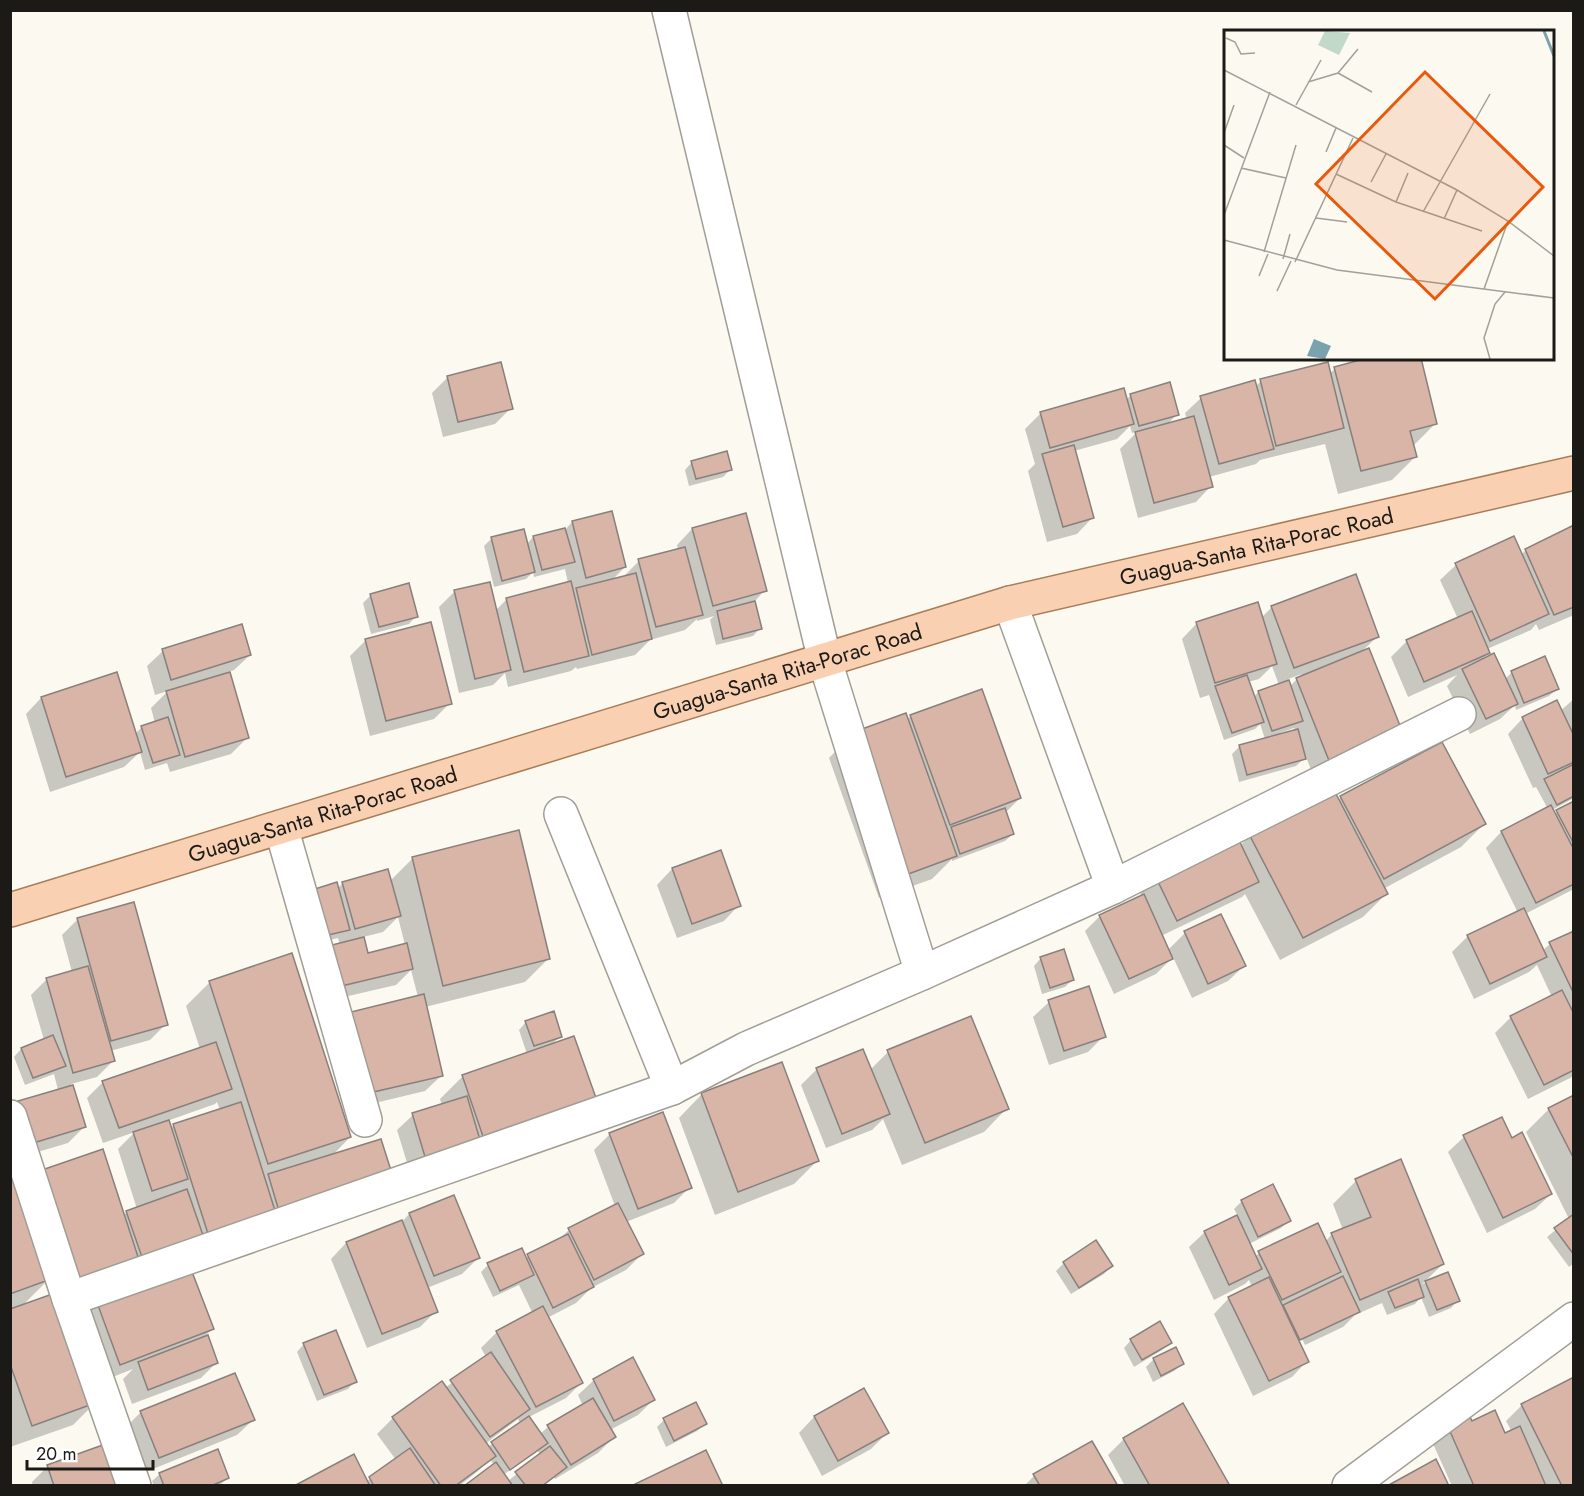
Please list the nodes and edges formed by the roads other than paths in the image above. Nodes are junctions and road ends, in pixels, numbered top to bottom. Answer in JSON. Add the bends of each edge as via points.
{"nodes":[{"id":1,"x":669,"y":10,"type":"edge"},
{"id":2,"x":1571,"y":478,"type":"edge"},
{"id":3,"x":1010,"y":603,"type":"junction"},
{"id":4,"x":825,"y":661,"type":"junction"},
{"id":5,"x":1460,"y":714,"type":"dead end"},
{"id":6,"x":561,"y":814,"type":"dead end"},
{"id":7,"x":281,"y":827,"type":"junction"},
{"id":8,"x":1113,"y":887,"type":"junction"},
{"id":9,"x":10,"y":910,"type":"edge"},
{"id":10,"x":922,"y":973,"type":"junction"},
{"id":11,"x":672,"y":1088,"type":"junction"},
{"id":12,"x":10,"y":1117,"type":"edge"},
{"id":13,"x":366,"y":1120,"type":"dead end"},
{"id":14,"x":69,"y":1299,"type":"junction"},
{"id":15,"x":1574,"y":1319,"type":"edge"},
{"id":16,"x":134,"y":1485,"type":"edge"},
{"id":17,"x":1349,"y":1485,"type":"edge"}],
"edges":[{"from":1,"to":4,"type":"street"},
{"from":2,"to":3,"type":"main road","name":"Guagua-Santa Rita-Porac Road"},
{"from":3,"to":4,"type":"main road","name":"Guagua-Santa Rita-Porac Road"},
{"from":3,"to":8,"type":"street"},
{"from":4,"to":7,"type":"main road","name":"Guagua-Santa Rita-Porac Road"},
{"from":4,"to":10,"type":"street"},
{"from":5,"to":8,"type":"street"},
{"from":6,"to":11,"type":"street"},
{"from":7,"to":9,"type":"main road","name":"Guagua-Santa Rita-Porac Road"},
{"from":7,"to":13,"type":"street"},
{"from":8,"to":10,"type":"street"},
{"from":10,"to":11,"type":"street","via":[[746,1049]]},
{"from":11,"to":14,"type":"street"},
{"from":12,"to":14,"type":"street"},
{"from":14,"to":16,"type":"street"},
{"from":15,"to":17,"type":"street"}]}
